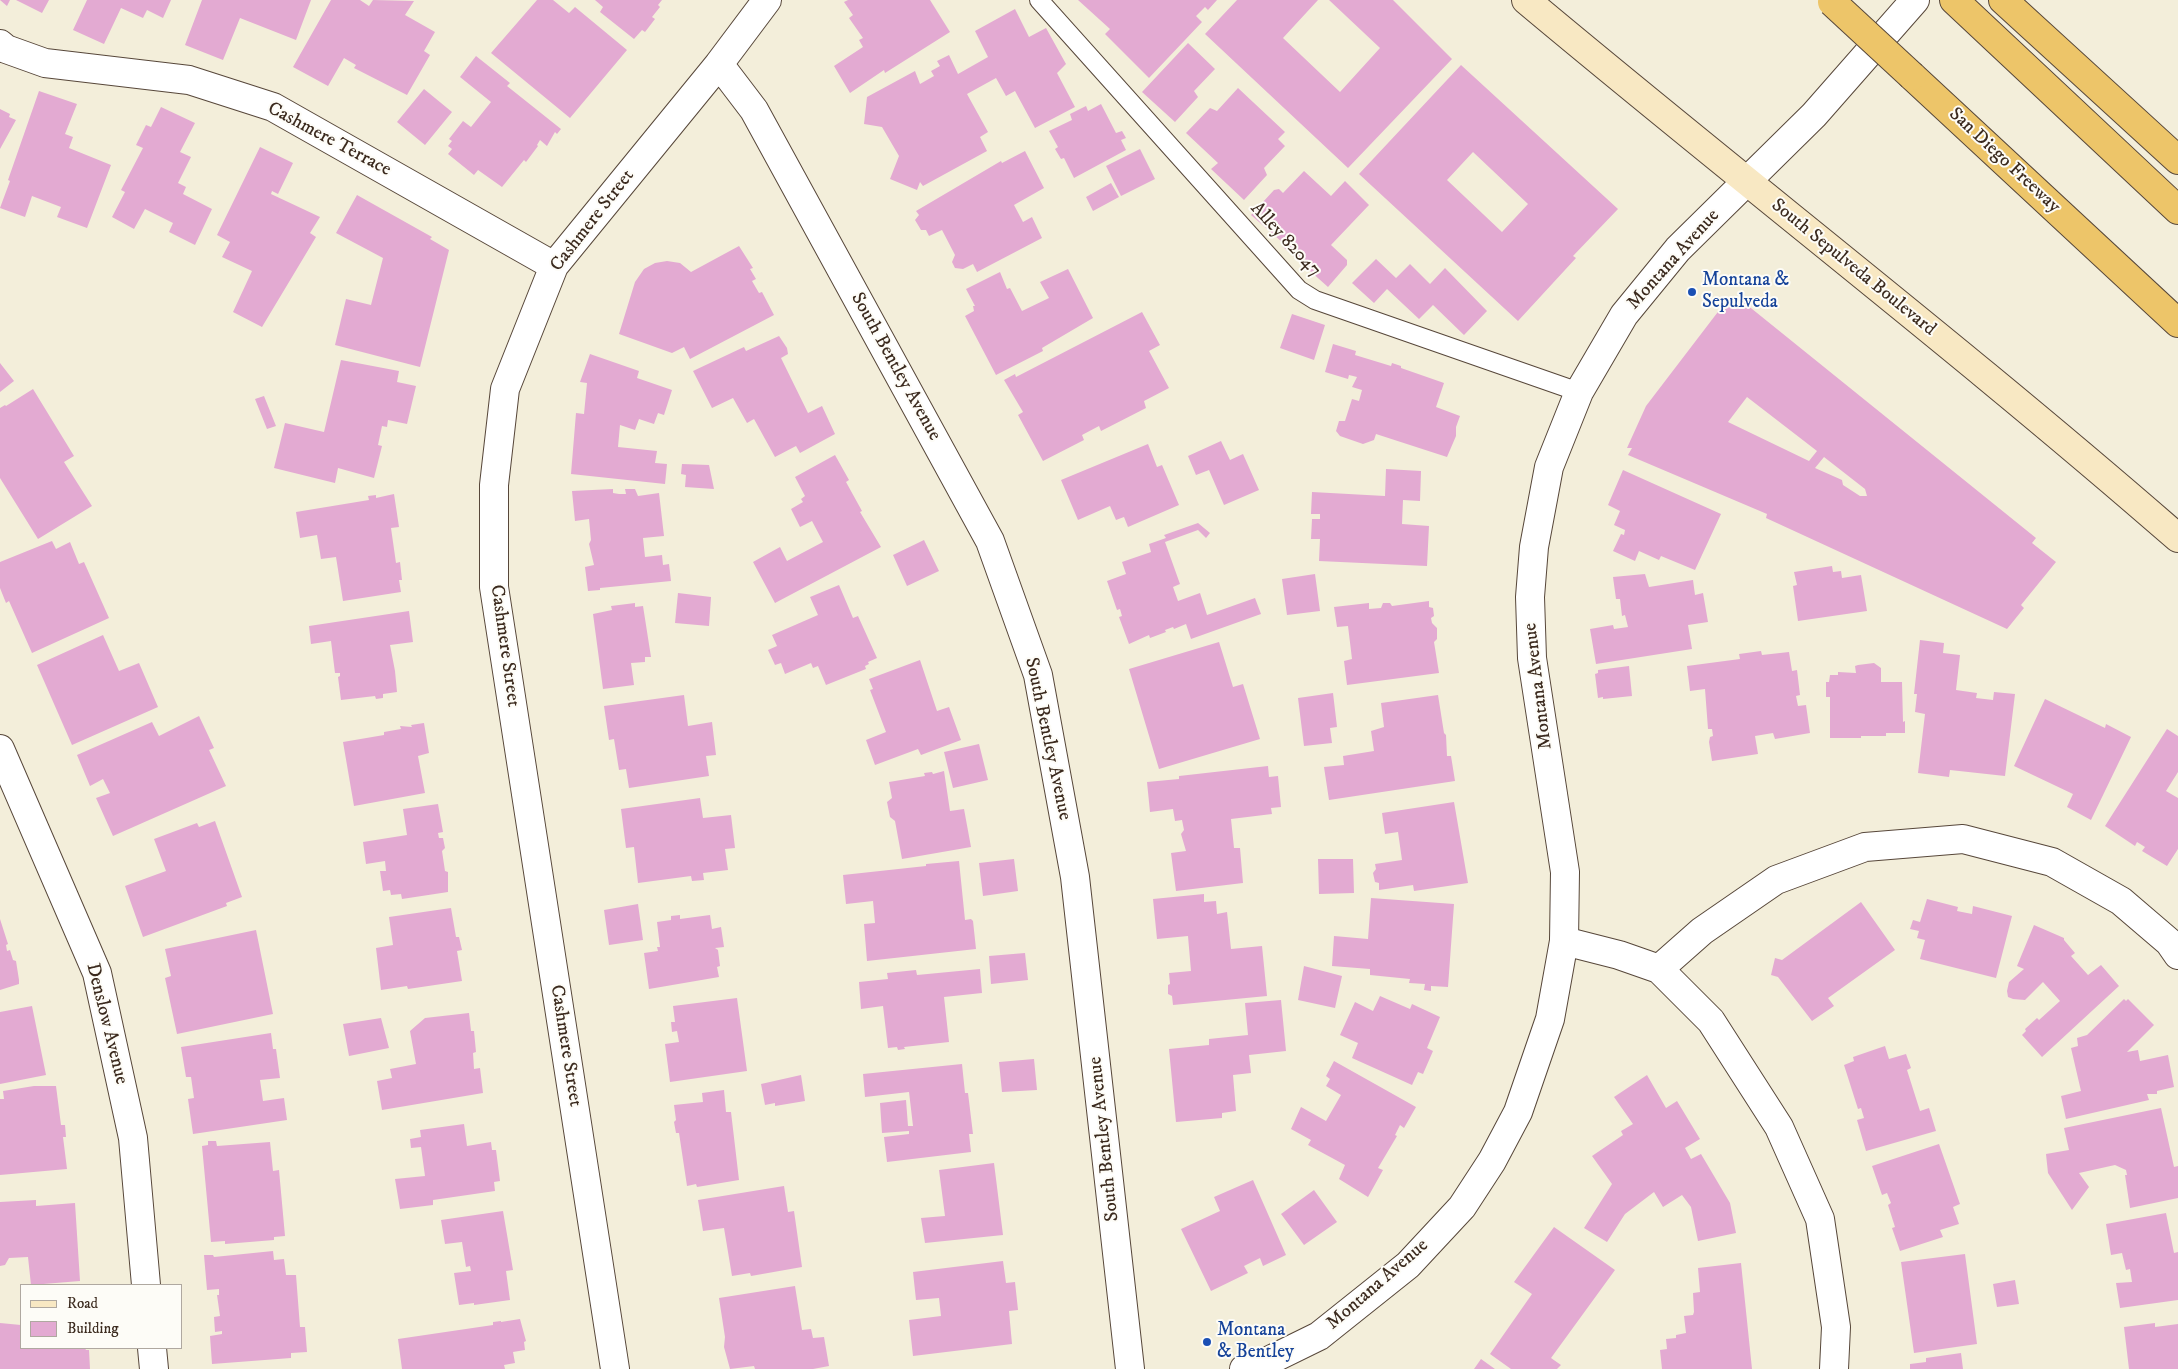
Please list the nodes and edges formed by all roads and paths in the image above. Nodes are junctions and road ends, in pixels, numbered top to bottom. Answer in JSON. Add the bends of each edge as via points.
{"nodes":[{"id":1,"x":767,"y":0,"type":"edge"},
{"id":2,"x":1039,"y":0,"type":"edge"},
{"id":3,"x":1526,"y":0,"type":"edge"},
{"id":4,"x":1915,"y":0,"type":"edge"},
{"id":5,"x":2003,"y":0,"type":"edge"},
{"id":6,"x":1831,"y":1,"type":"edge"},
{"id":7,"x":1963,"y":8,"type":"edge"},
{"id":8,"x":0,"y":44,"type":"edge"},
{"id":9,"x":718,"y":64,"type":"junction"},
{"id":10,"x":2178,"y":160,"type":"edge"},
{"id":11,"x":1746,"y":182,"type":"junction"},
{"id":12,"x":2178,"y":210,"type":"edge"},
{"id":13,"x":554,"y":266,"type":"junction"},
{"id":14,"x":2178,"y":323,"type":"edge"},
{"id":15,"x":1579,"y":392,"type":"junction"},
{"id":16,"x":2178,"y":538,"type":"edge"},
{"id":17,"x":0,"y":749,"type":"edge"},
{"id":18,"x":1564,"y":941,"type":"junction"},
{"id":19,"x":2178,"y":955,"type":"edge"},
{"id":20,"x":1659,"y":969,"type":"junction"},
{"id":21,"x":146,"y":1284,"type":"edge"},
{"id":22,"x":152,"y":1349,"type":"edge"},
{"id":23,"x":154,"y":1369,"type":"edge"},
{"id":24,"x":615,"y":1369,"type":"edge"},
{"id":25,"x":1130,"y":1369,"type":"edge"},
{"id":26,"x":1244,"y":1369,"type":"edge"},
{"id":27,"x":1834,"y":1369,"type":"edge"}],
"edges":[{"from":1,"to":9,"type":"street","name":"Cashmere Street"},
{"from":2,"to":15,"type":"lane","name":"Alley 82047","via":[[1300,290],[1315,300]]},
{"from":3,"to":11,"type":"main road","name":"South Sepulveda Boulevard"},
{"from":4,"to":11,"type":"street","name":"Montana Avenue","via":[[1814,114]]},
{"from":5,"to":10,"type":"highway"},
{"from":6,"to":14,"type":"highway","name":"San Diego Freeway","bridge":true},
{"from":7,"to":12,"type":"highway"},
{"from":8,"to":13,"type":"street","name":"Cashmere Terrace","via":[[45,63],[189,80],[273,108]]},
{"from":9,"to":13,"type":"street","name":"Cashmere Street"},
{"from":9,"to":25,"type":"street","name":"South Bentley Avenue","via":[[754,110],[990,541],[1038,676],[1075,876]]},
{"from":11,"to":15,"type":"street","name":"Montana Avenue","via":[[1664,266],[1624,316]]},
{"from":11,"to":16,"type":"main road","name":"South Sepulveda Boulevard","via":[[2068,442]]},
{"from":13,"to":24,"type":"street","name":"Cashmere Street","via":[[505,389],[494,485],[494,587]]},
{"from":15,"to":18,"type":"street","name":"Montana Avenue","via":[[1549,468],[1534,548],[1530,597],[1532,658],[1565,872]]},
{"from":17,"to":21,"type":"street","name":"Denslow Avenue","via":[[97,973],[133,1138]]},
{"from":18,"to":20,"type":"street"},
{"from":18,"to":26,"type":"street","name":"Montana Avenue","via":[[1550,1019],[1518,1112],[1462,1207],[1408,1265],[1319,1336]]},
{"from":19,"to":20,"type":"street","via":[[2169,942],[2121,901],[2052,862],[1963,840],[1864,847],[1776,880],[1702,931]]},
{"from":20,"to":27,"type":"street","via":[[1711,1021],[1727,1045],[1779,1127],[1820,1219],[1836,1326]]},
{"from":22,"to":23,"type":"street"}]}
